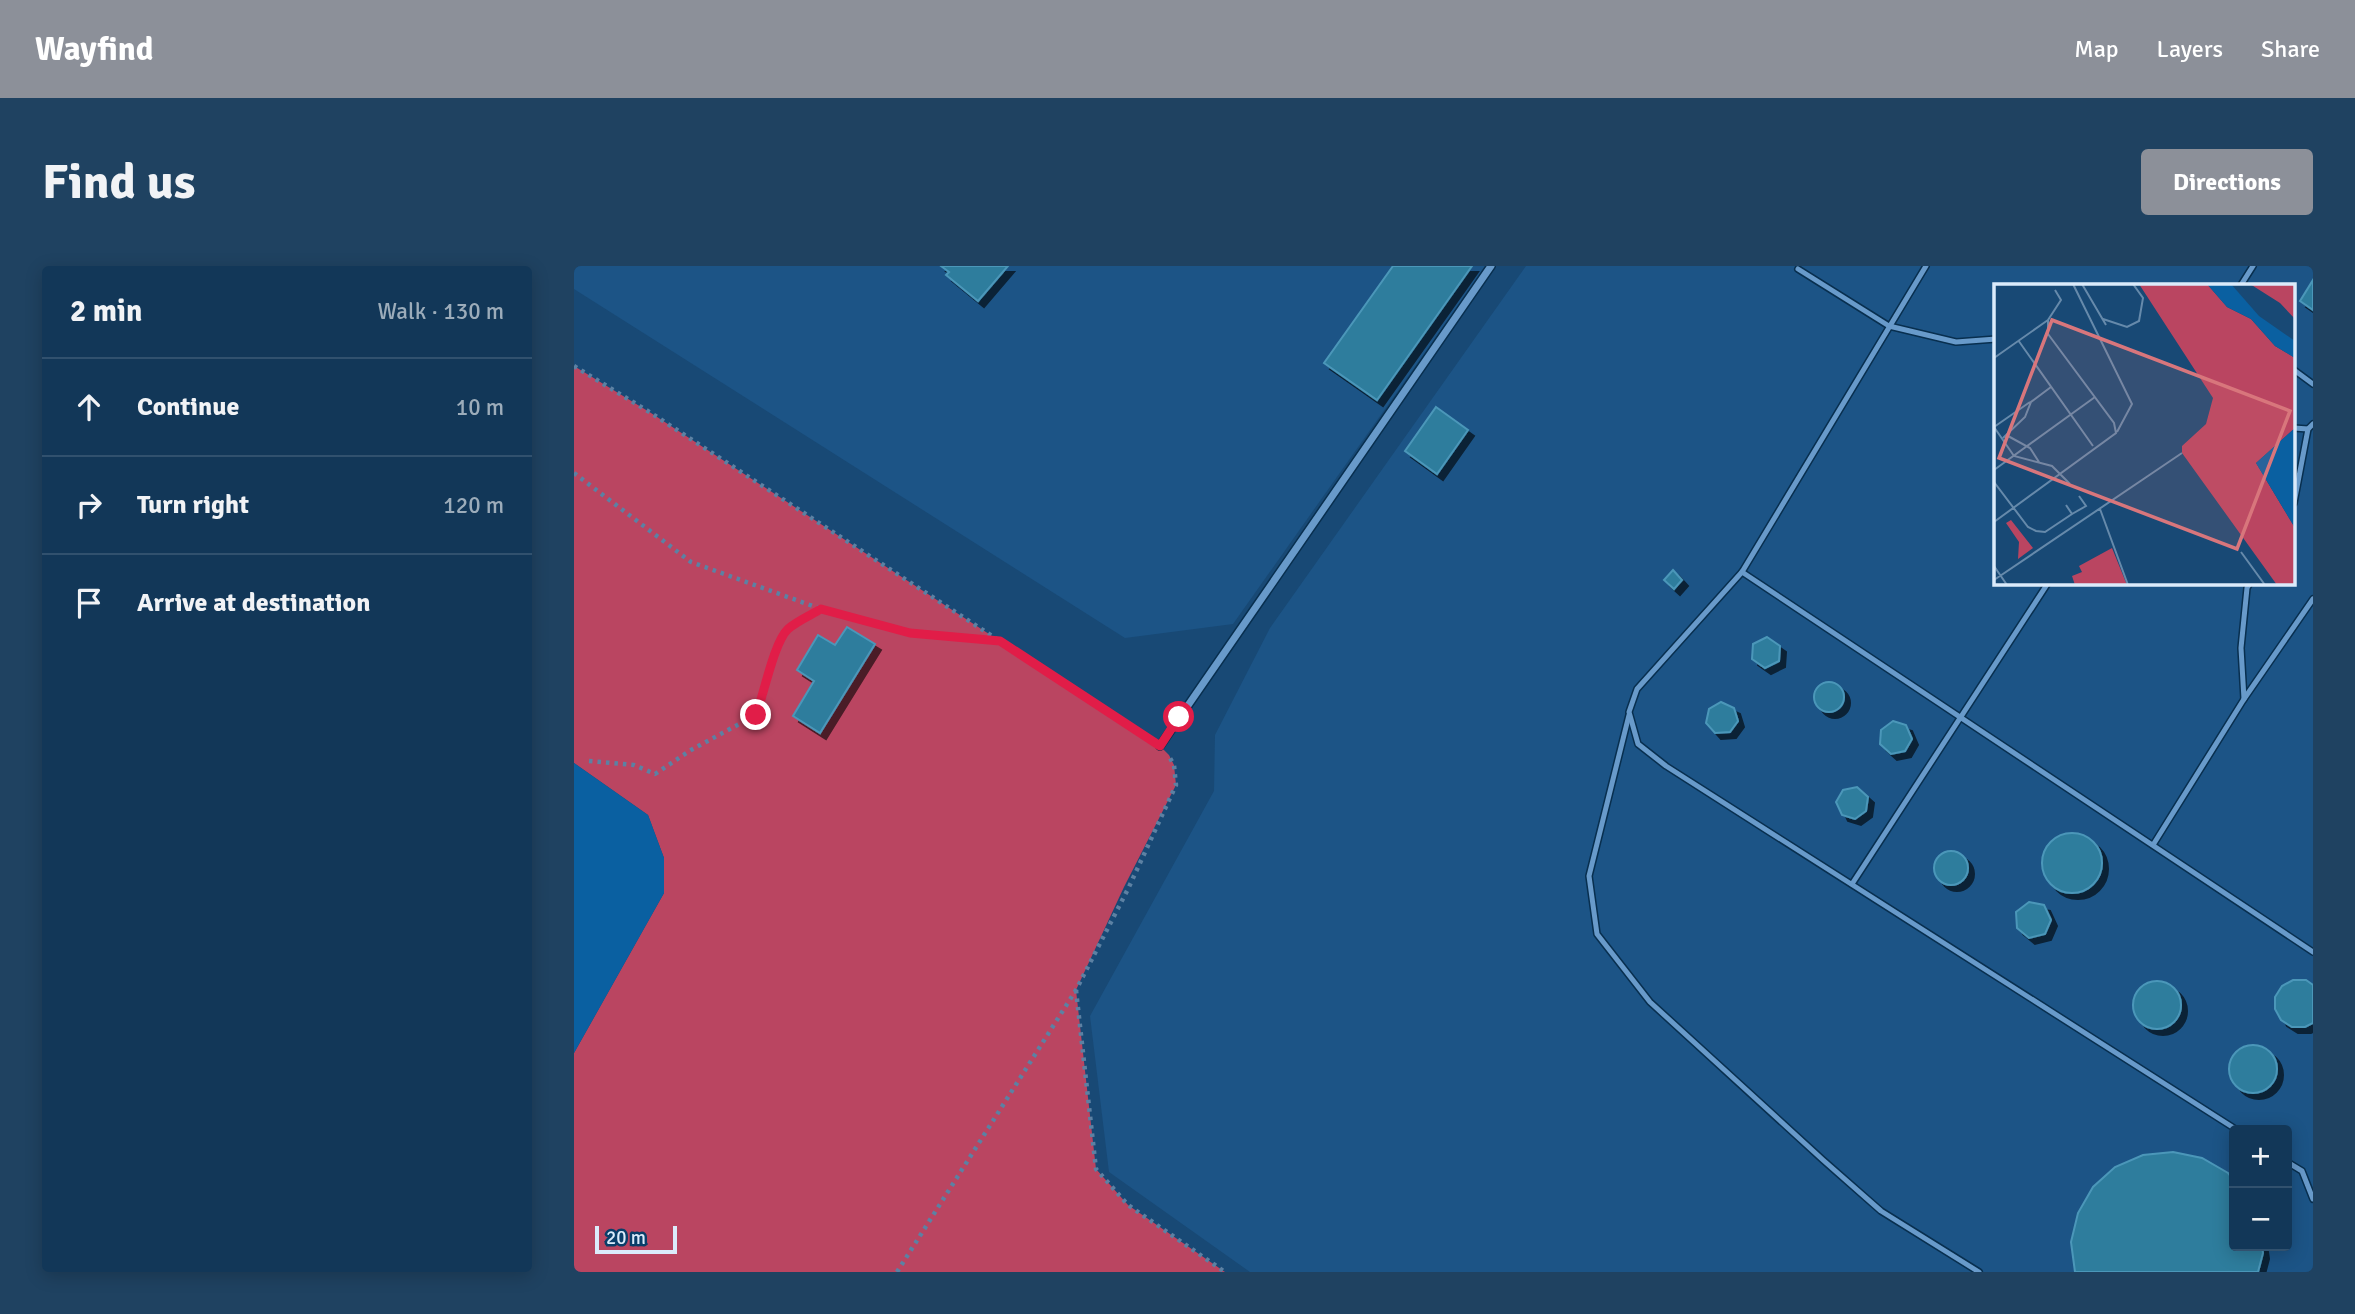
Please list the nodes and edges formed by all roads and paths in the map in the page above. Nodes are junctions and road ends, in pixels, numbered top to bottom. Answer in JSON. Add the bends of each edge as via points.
{"nodes":[{"id":1,"x":1491,"y":266,"type":"edge"},
{"id":2,"x":1926,"y":266,"type":"edge"},
{"id":3,"x":2253,"y":266,"type":"edge"},
{"id":4,"x":1798,"y":268,"type":"dead end"},
{"id":5,"x":2242,"y":284,"type":"edge"},
{"id":6,"x":1889,"y":326,"type":"junction"},
{"id":7,"x":1994,"y":339,"type":"edge"},
{"id":8,"x":574,"y":366,"type":"edge"},
{"id":9,"x":2296,"y":371,"type":"edge"},
{"id":10,"x":2313,"y":384,"type":"edge"},
{"id":11,"x":2313,"y":424,"type":"edge"},
{"id":12,"x":2296,"y":428,"type":"edge"},
{"id":13,"x":2308,"y":429,"type":"junction"},
{"id":14,"x":574,"y":473,"type":"edge"},
{"id":15,"x":2296,"y":492,"type":"edge"},
{"id":16,"x":1742,"y":572,"type":"junction"},
{"id":17,"x":2047,"y":584,"type":"edge"},
{"id":18,"x":2249,"y":584,"type":"edge"},
{"id":19,"x":2313,"y":598,"type":"edge"},
{"id":20,"x":821,"y":609,"type":"junction"},
{"id":21,"x":1000,"y":641,"type":"junction"},
{"id":22,"x":2244,"y":699,"type":"junction"},
{"id":23,"x":1629,"y":712,"type":"junction"},
{"id":24,"x":1960,"y":717,"type":"junction"},
{"id":25,"x":1160,"y":746,"type":"junction"},
{"id":26,"x":589,"y":761,"type":"dead end"},
{"id":27,"x":2153,"y":845,"type":"junction"},
{"id":28,"x":1852,"y":884,"type":"junction"},
{"id":29,"x":2313,"y":952,"type":"edge"},
{"id":30,"x":1076,"y":990,"type":"junction"},
{"id":31,"x":2229,"y":1125,"type":"edge"},
{"id":32,"x":2292,"y":1165,"type":"edge"},
{"id":33,"x":2313,"y":1199,"type":"edge"},
{"id":34,"x":897,"y":1272,"type":"edge"},
{"id":35,"x":1225,"y":1272,"type":"edge"},
{"id":36,"x":1979,"y":1272,"type":"edge"}],
"edges":[{"from":1,"to":25,"type":"street"},
{"from":2,"to":6,"type":"lane"},
{"from":3,"to":5,"type":"lane"},
{"from":4,"to":6,"type":"lane"},
{"from":6,"to":7,"type":"lane","via":[[1956,342]]},
{"from":6,"to":16,"type":"lane"},
{"from":8,"to":21,"type":"path"},
{"from":9,"to":10,"type":"lane"},
{"from":11,"to":13,"type":"lane"},
{"from":12,"to":13,"type":"lane"},
{"from":13,"to":15,"type":"lane"},
{"from":14,"to":20,"type":"path","via":[[691,562]]},
{"from":16,"to":23,"type":"lane","via":[[1637,689]]},
{"from":16,"to":24,"type":"lane"},
{"from":17,"to":24,"type":"lane"},
{"from":18,"to":22,"type":"lane","via":[[2241,648]]},
{"from":19,"to":22,"type":"lane"},
{"from":20,"to":21,"type":"path","via":[[910,633]]},
{"from":20,"to":26,"type":"path","via":[[787,630],[756,715],[655,774],[634,765]]},
{"from":21,"to":25,"type":"path"},
{"from":22,"to":27,"type":"lane"},
{"from":23,"to":28,"type":"lane","via":[[1638,744],[1665,766]]},
{"from":23,"to":36,"type":"lane","via":[[1589,876],[1597,934],[1650,1002],[1833,1169],[1881,1211]]},
{"from":24,"to":27,"type":"lane"},
{"from":24,"to":28,"type":"lane"},
{"from":25,"to":30,"type":"path","via":[[1174,765],[1176,785]]},
{"from":27,"to":29,"type":"lane"},
{"from":28,"to":31,"type":"lane"},
{"from":30,"to":34,"type":"path"},
{"from":30,"to":35,"type":"path","via":[[1096,1169],[1128,1205]]},
{"from":32,"to":33,"type":"lane","via":[[2302,1171]]}]}
